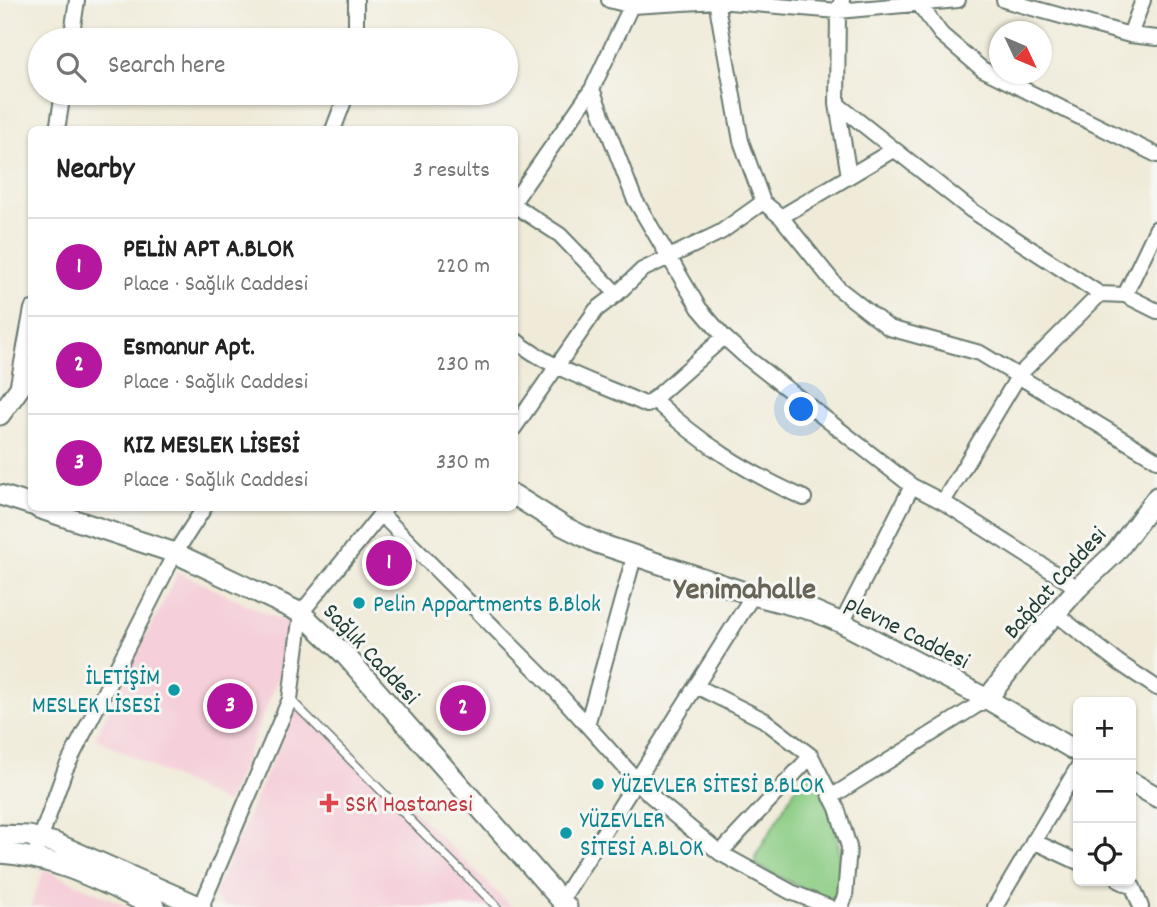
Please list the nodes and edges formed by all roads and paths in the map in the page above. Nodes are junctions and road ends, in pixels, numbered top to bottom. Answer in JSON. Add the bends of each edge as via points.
{"nodes":[{"id":1,"x":77,"y":0,"type":"edge"},
{"id":2,"x":356,"y":0,"type":"edge"},
{"id":3,"x":609,"y":0,"type":"edge"},
{"id":4,"x":716,"y":0,"type":"edge"},
{"id":5,"x":958,"y":0,"type":"edge"},
{"id":6,"x":1143,"y":0,"type":"edge"},
{"id":7,"x":1014,"y":1,"type":"edge"},
{"id":8,"x":633,"y":3,"type":"edge"},
{"id":9,"x":919,"y":4,"type":"junction"},
{"id":10,"x":840,"y":6,"type":"edge"},
{"id":11,"x":73,"y":28,"type":"edge"},
{"id":12,"x":355,"y":28,"type":"edge"},
{"id":13,"x":1130,"y":35,"type":"junction"},
{"id":14,"x":1157,"y":38,"type":"edge"},
{"id":15,"x":592,"y":89,"type":"junction"},
{"id":16,"x":837,"y":104,"type":"junction"},
{"id":17,"x":60,"y":105,"type":"edge"},
{"id":18,"x":342,"y":105,"type":"edge"},
{"id":19,"x":58,"y":126,"type":"edge"},
{"id":20,"x":335,"y":126,"type":"edge"},
{"id":21,"x":893,"y":150,"type":"junction"},
{"id":22,"x":1157,"y":155,"type":"edge"},
{"id":23,"x":849,"y":176,"type":"junction"},
{"id":24,"x":518,"y":197,"type":"edge"},
{"id":25,"x":763,"y":202,"type":"junction"},
{"id":26,"x":518,"y":206,"type":"edge"},
{"id":27,"x":782,"y":217,"type":"junction"},
{"id":28,"x":1157,"y":228,"type":"edge"},
{"id":29,"x":671,"y":257,"type":"junction"},
{"id":30,"x":617,"y":294,"type":"junction"},
{"id":31,"x":1100,"y":294,"type":"junction"},
{"id":32,"x":1125,"y":295,"type":"junction"},
{"id":33,"x":1157,"y":311,"type":"edge"},
{"id":34,"x":28,"y":330,"type":"edge"},
{"id":35,"x":724,"y":337,"type":"junction"},
{"id":36,"x":518,"y":342,"type":"edge"},
{"id":37,"x":558,"y":365,"type":"junction"},
{"id":38,"x":1019,"y":375,"type":"junction"},
{"id":39,"x":28,"y":376,"type":"edge"},
{"id":40,"x":16,"y":393,"type":"junction"},
{"id":41,"x":653,"y":399,"type":"junction"},
{"id":42,"x":0,"y":415,"type":"edge"},
{"id":43,"x":518,"y":422,"type":"edge"},
{"id":44,"x":1157,"y":460,"type":"edge"},
{"id":45,"x":912,"y":486,"type":"junction"},
{"id":46,"x":0,"y":495,"type":"edge"},
{"id":47,"x":518,"y":497,"type":"edge"},
{"id":48,"x":1157,"y":497,"type":"edge"},
{"id":49,"x":804,"y":498,"type":"dead end"},
{"id":50,"x":943,"y":502,"type":"junction"},
{"id":51,"x":28,"y":504,"type":"edge"},
{"id":52,"x":202,"y":511,"type":"edge"},
{"id":53,"x":384,"y":511,"type":"edge"},
{"id":54,"x":76,"y":513,"type":"edge"},
{"id":55,"x":175,"y":553,"type":"junction"},
{"id":56,"x":635,"y":557,"type":"junction"},
{"id":57,"x":1078,"y":589,"type":"junction"},
{"id":58,"x":753,"y":595,"type":"junction"},
{"id":59,"x":301,"y":612,"type":"junction"},
{"id":60,"x":1056,"y":614,"type":"junction"},
{"id":61,"x":842,"y":623,"type":"junction"},
{"id":62,"x":696,"y":686,"type":"junction"},
{"id":63,"x":1157,"y":688,"type":"edge"},
{"id":64,"x":290,"y":699,"type":"junction"},
{"id":65,"x":987,"y":699,"type":"junction"},
{"id":66,"x":587,"y":725,"type":"junction"},
{"id":67,"x":1073,"y":749,"type":"edge"},
{"id":68,"x":811,"y":757,"type":"junction"},
{"id":69,"x":1073,"y":774,"type":"edge"},
{"id":70,"x":637,"y":779,"type":"junction"},
{"id":71,"x":1136,"y":785,"type":"edge"},
{"id":72,"x":831,"y":797,"type":"junction"},
{"id":73,"x":1157,"y":797,"type":"edge"},
{"id":74,"x":0,"y":835,"type":"edge"},
{"id":75,"x":1033,"y":841,"type":"junction"},
{"id":76,"x":38,"y":848,"type":"junction"},
{"id":77,"x":0,"y":853,"type":"edge"},
{"id":78,"x":720,"y":853,"type":"junction"},
{"id":79,"x":1073,"y":860,"type":"edge"},
{"id":80,"x":1131,"y":886,"type":"edge"},
{"id":81,"x":567,"y":904,"type":"edge"},
{"id":82,"x":155,"y":907,"type":"edge"},
{"id":83,"x":201,"y":907,"type":"edge"},
{"id":84,"x":497,"y":907,"type":"edge"},
{"id":85,"x":829,"y":907,"type":"edge"},
{"id":86,"x":840,"y":907,"type":"edge"},
{"id":87,"x":995,"y":907,"type":"edge"},
{"id":88,"x":1141,"y":907,"type":"edge"}],
"edges":[{"from":1,"to":11,"type":"street"},
{"from":2,"to":12,"type":"street"},
{"from":3,"to":8,"type":"street"},
{"from":4,"to":8,"type":"street"},
{"from":4,"to":10,"type":"street"},
{"from":4,"to":25,"type":"street","via":[[741,141]]},
{"from":5,"to":9,"type":"street"},
{"from":6,"to":13,"type":"street"},
{"from":7,"to":13,"type":"street"},
{"from":8,"to":15,"type":"street"},
{"from":9,"to":10,"type":"street"},
{"from":9,"to":22,"type":"street","via":[[941,34],[982,69]]},
{"from":10,"to":16,"type":"street"},
{"from":13,"to":14,"type":"street"},
{"from":15,"to":24,"type":"street"},
{"from":15,"to":29,"type":"street","via":[[635,198]]},
{"from":16,"to":21,"type":"street"},
{"from":16,"to":23,"type":"street"},
{"from":17,"to":19,"type":"street"},
{"from":18,"to":20,"type":"street"},
{"from":21,"to":23,"type":"street"},
{"from":21,"to":31,"type":"street","via":[[971,209]]},
{"from":23,"to":27,"type":"street"},
{"from":25,"to":27,"type":"street"},
{"from":25,"to":29,"type":"street","via":[[721,233]]},
{"from":26,"to":30,"type":"street","via":[[560,235]]},
{"from":27,"to":38,"type":"street","via":[[838,288],[889,328],[981,354]]},
{"from":28,"to":32,"type":"street"},
{"from":29,"to":30,"type":"street","via":[[642,270]]},
{"from":29,"to":35,"type":"street","via":[[699,308]]},
{"from":30,"to":37,"type":"street","via":[[596,310]]},
{"from":31,"to":32,"type":"street"},
{"from":31,"to":38,"type":"street"},
{"from":32,"to":33,"type":"street"},
{"from":34,"to":40,"type":"street"},
{"from":35,"to":41,"type":"street"},
{"from":35,"to":45,"type":"street"},
{"from":36,"to":37,"type":"street"},
{"from":37,"to":41,"type":"street","via":[[647,405]]},
{"from":37,"to":43,"type":"street"},
{"from":38,"to":44,"type":"street"},
{"from":38,"to":50,"type":"street"},
{"from":39,"to":40,"type":"street"},
{"from":40,"to":42,"type":"street"},
{"from":41,"to":49,"type":"street","via":[[716,452]]},
{"from":45,"to":50,"type":"street"},
{"from":45,"to":61,"type":"street"},
{"from":46,"to":51,"type":"street"},
{"from":47,"to":56,"type":"street","name":"plevne Caddesi","via":[[579,535]]},
{"from":48,"to":57,"type":"street","name":"Bağdat Caddesi","via":[[1116,552]]},
{"from":50,"to":57,"type":"street"},
{"from":52,"to":55,"type":"street"},
{"from":53,"to":59,"type":"street"},
{"from":53,"to":66,"type":"street"},
{"from":54,"to":55,"type":"street","name":"Sağlık Caddesi"},
{"from":55,"to":59,"type":"street","name":"Sağlık Caddesi"},
{"from":55,"to":76,"type":"street","via":[[65,771]]},
{"from":56,"to":58,"type":"street","name":"plevne Caddesi"},
{"from":56,"to":66,"type":"street"},
{"from":57,"to":60,"type":"street","name":"Bağdat Caddesi"},
{"from":58,"to":61,"type":"street","name":"plevne Caddesi"},
{"from":58,"to":62,"type":"street"},
{"from":59,"to":64,"type":"street"},
{"from":59,"to":81,"type":"street","name":"Sağlık Caddesi","via":[[346,656]]},
{"from":60,"to":63,"type":"street"},
{"from":60,"to":65,"type":"street","name":"Bağdat Caddesi"},
{"from":61,"to":65,"type":"street","name":"plevne Caddesi"},
{"from":62,"to":68,"type":"street","via":[[764,720]]},
{"from":62,"to":70,"type":"street"},
{"from":64,"to":83,"type":"street"},
{"from":64,"to":84,"type":"lane"},
{"from":65,"to":67,"type":"street","name":"plevne Caddesi"},
{"from":65,"to":72,"type":"street"},
{"from":66,"to":70,"type":"street"},
{"from":68,"to":72,"type":"street"},
{"from":68,"to":78,"type":"street"},
{"from":69,"to":75,"type":"street"},
{"from":70,"to":78,"type":"street"},
{"from":70,"to":81,"type":"street"},
{"from":71,"to":73,"type":"street"},
{"from":72,"to":86,"type":"street","via":[[849,847]]},
{"from":74,"to":76,"type":"street"},
{"from":75,"to":79,"type":"street"},
{"from":75,"to":87,"type":"street"},
{"from":76,"to":77,"type":"street"},
{"from":76,"to":82,"type":"street","via":[[58,863]]},
{"from":76,"to":83,"type":"street","via":[[55,843]]},
{"from":78,"to":85,"type":"street"},
{"from":80,"to":88,"type":"street"}]}
